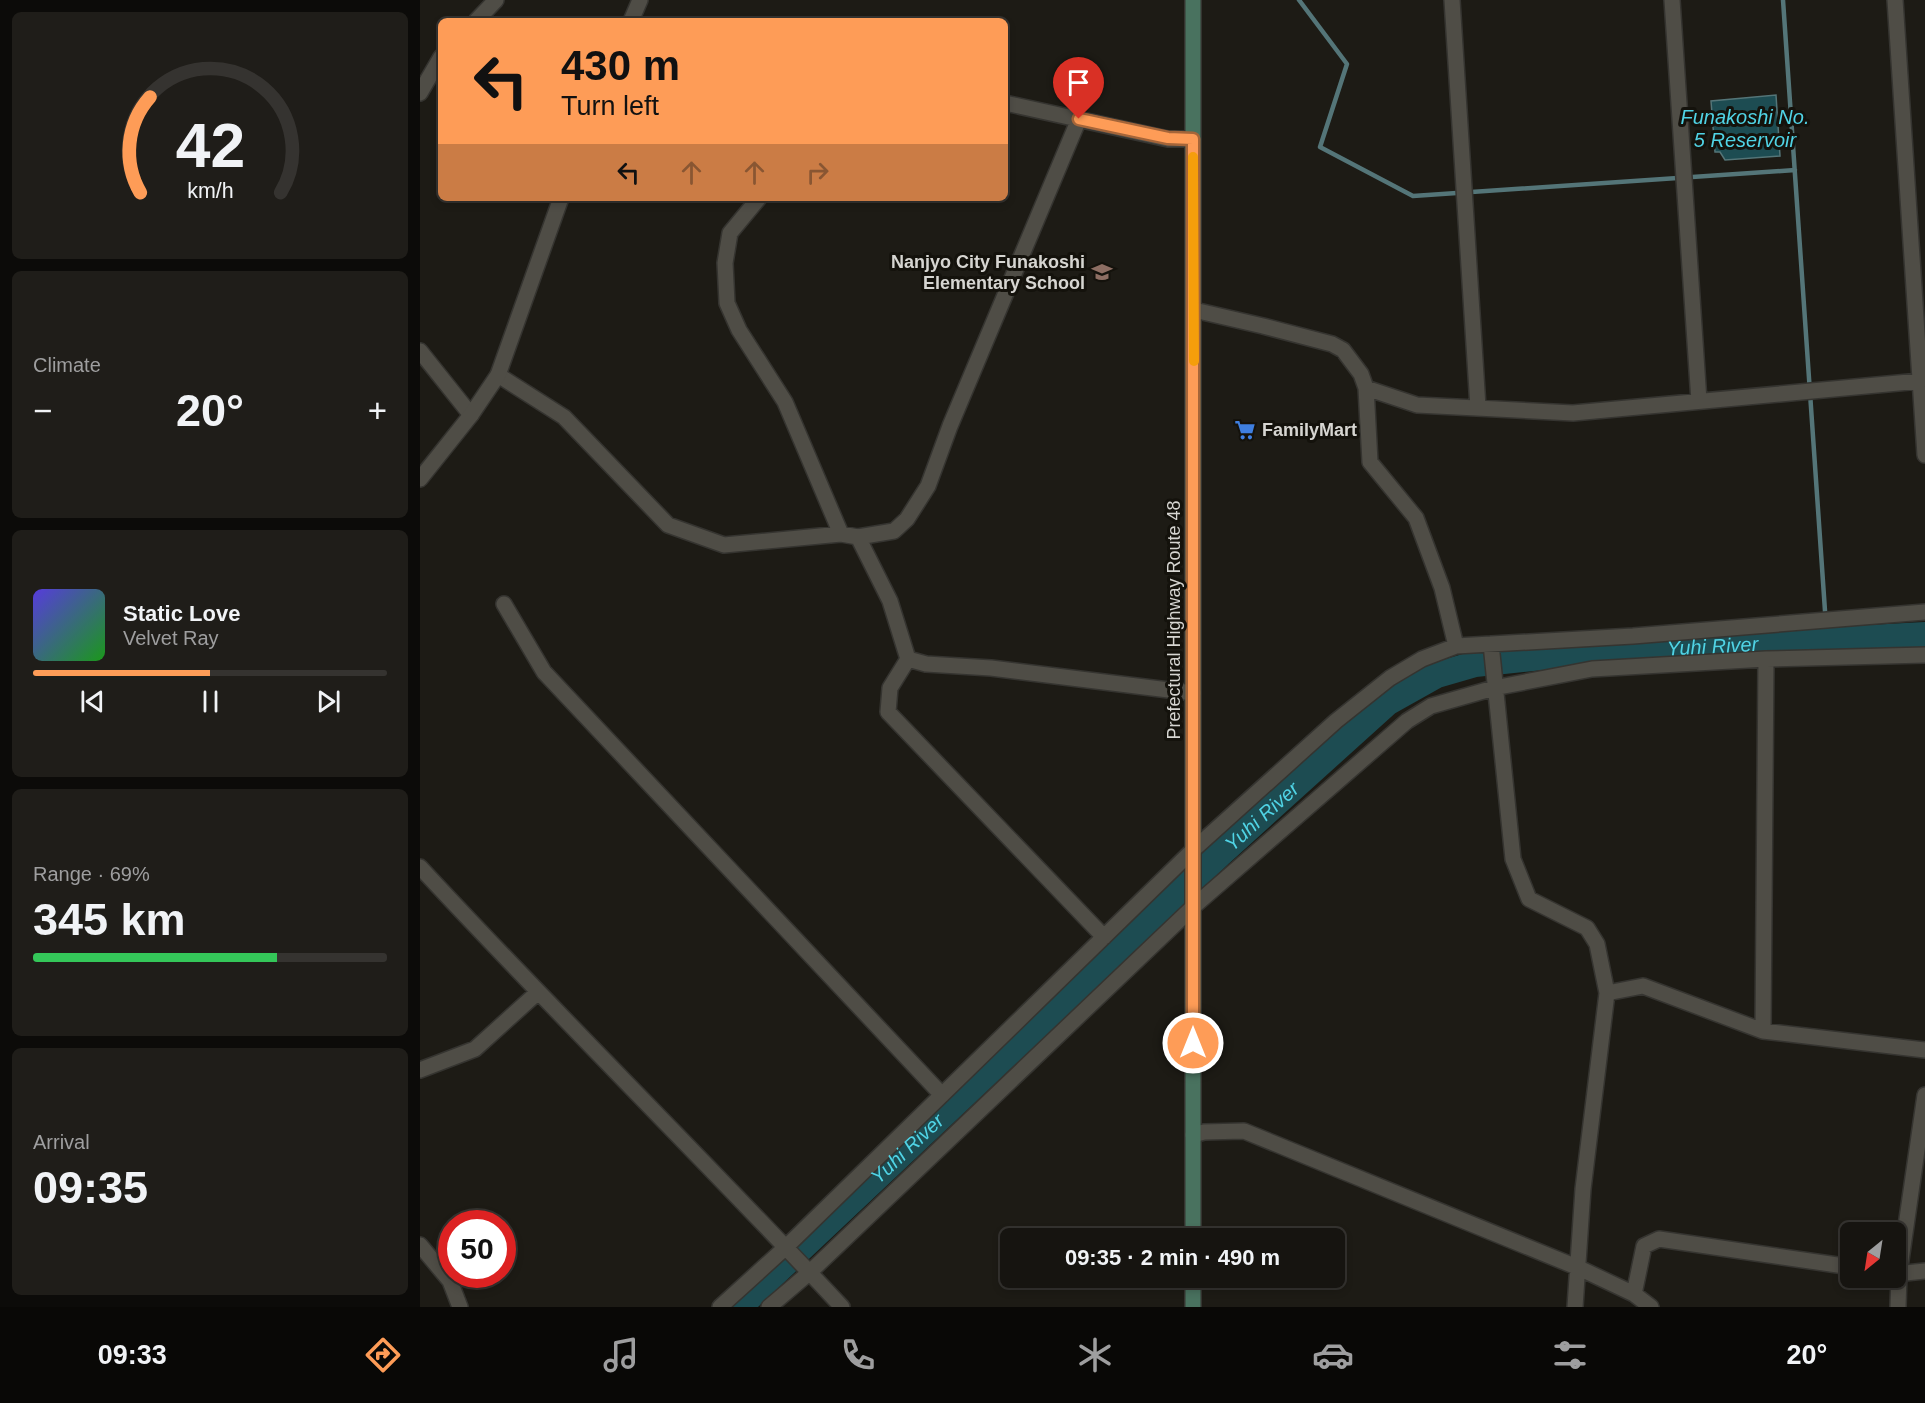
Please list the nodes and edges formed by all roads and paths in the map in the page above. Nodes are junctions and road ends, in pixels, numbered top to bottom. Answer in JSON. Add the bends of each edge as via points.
{"nodes":[{"id":1,"x":496,"y":0,"type":"edge"},
{"id":2,"x":640,"y":0,"type":"edge"},
{"id":3,"x":1194,"y":0,"type":"edge"},
{"id":4,"x":1452,"y":0,"type":"edge"},
{"id":5,"x":1672,"y":0,"type":"edge"},
{"id":6,"x":1895,"y":0,"type":"edge"},
{"id":7,"x":479,"y":18,"type":"edge"},
{"id":8,"x":635,"y":18,"type":"edge"},
{"id":9,"x":438,"y":62,"type":"edge"},
{"id":10,"x":420,"y":93,"type":"edge"},
{"id":11,"x":1008,"y":104,"type":"edge"},
{"id":12,"x":1079,"y":119,"type":"junction"},
{"id":13,"x":1193,"y":139,"type":"junction"},
{"id":14,"x":560,"y":201,"type":"edge"},
{"id":15,"x":757,"y":201,"type":"edge"},
{"id":16,"x":1194,"y":310,"type":"junction"},
{"id":17,"x":420,"y":351,"type":"edge"},
{"id":18,"x":498,"y":375,"type":"junction"},
{"id":19,"x":1920,"y":381,"type":"junction"},
{"id":20,"x":1366,"y":388,"type":"junction"},
{"id":21,"x":1699,"y":401,"type":"junction"},
{"id":22,"x":1478,"y":407,"type":"junction"},
{"id":23,"x":471,"y":415,"type":"junction"},
{"id":24,"x":1925,"y":455,"type":"edge"},
{"id":25,"x":420,"y":479,"type":"edge"},
{"id":26,"x":841,"y":534,"type":"junction"},
{"id":27,"x":858,"y":537,"type":"junction"},
{"id":28,"x":504,"y":604,"type":"dead end"},
{"id":29,"x":1925,"y":612,"type":"edge"},
{"id":30,"x":1491,"y":644,"type":"junction"},
{"id":31,"x":1456,"y":646,"type":"junction"},
{"id":32,"x":1925,"y":655,"type":"edge"},
{"id":33,"x":908,"y":659,"type":"junction"},
{"id":34,"x":1766,"y":659,"type":"junction"},
{"id":35,"x":1494,"y":688,"type":"junction"},
{"id":36,"x":1193,"y":693,"type":"junction"},
{"id":37,"x":1193,"y":855,"type":"junction"},
{"id":38,"x":420,"y":867,"type":"edge"},
{"id":39,"x":1193,"y":902,"type":"junction"},
{"id":40,"x":1104,"y":937,"type":"junction"},
{"id":41,"x":537,"y":993,"type":"junction"},
{"id":42,"x":1607,"y":993,"type":"junction"},
{"id":43,"x":1763,"y":1031,"type":"junction"},
{"id":44,"x":1925,"y":1050,"type":"edge"},
{"id":45,"x":420,"y":1070,"type":"edge"},
{"id":46,"x":942,"y":1095,"type":"junction"},
{"id":47,"x":1925,"y":1095,"type":"edge"},
{"id":48,"x":1193,"y":1134,"type":"junction"},
{"id":49,"x":1906,"y":1222,"type":"edge"},
{"id":50,"x":1193,"y":1228,"type":"edge"},
{"id":51,"x":420,"y":1245,"type":"edge"},
{"id":52,"x":786,"y":1247,"type":"junction"},
{"id":53,"x":1840,"y":1265,"type":"edge"},
{"id":54,"x":1579,"y":1268,"type":"junction"},
{"id":55,"x":1925,"y":1271,"type":"edge"},
{"id":56,"x":809,"y":1273,"type":"junction"},
{"id":57,"x":1906,"y":1273,"type":"edge"},
{"id":58,"x":1193,"y":1288,"type":"edge"},
{"id":59,"x":1898,"y":1288,"type":"edge"},
{"id":60,"x":1634,"y":1294,"type":"junction"},
{"id":61,"x":460,"y":1307,"type":"edge"},
{"id":62,"x":720,"y":1307,"type":"edge"},
{"id":63,"x":769,"y":1307,"type":"edge"},
{"id":64,"x":842,"y":1307,"type":"edge"},
{"id":65,"x":1193,"y":1307,"type":"edge"},
{"id":66,"x":1575,"y":1307,"type":"edge"},
{"id":67,"x":1651,"y":1307,"type":"edge"},
{"id":68,"x":1898,"y":1307,"type":"edge"}],
"edges":[{"from":1,"to":7,"type":"street"},
{"from":2,"to":8,"type":"street"},
{"from":3,"to":13,"type":"main road","name":"Prefectural Highway Route 48"},
{"from":4,"to":22,"type":"street"},
{"from":5,"to":21,"type":"street"},
{"from":6,"to":19,"type":"street"},
{"from":9,"to":10,"type":"street"},
{"from":11,"to":12,"type":"street"},
{"from":12,"to":13,"type":"street","via":[[1168,138]]},
{"from":12,"to":27,"type":"street","via":[[928,486],[907,519],[894,531]]},
{"from":13,"to":16,"type":"main road","name":"Prefectural Highway Route 48"},
{"from":14,"to":18,"type":"street"},
{"from":15,"to":26,"type":"street","via":[[730,233],[725,263],[727,303],[739,330],[785,402]]},
{"from":16,"to":20,"type":"street","via":[[1332,344],[1343,350]]},
{"from":16,"to":36,"type":"main road","name":"Prefectural Highway Route 48"},
{"from":17,"to":23,"type":"street"},
{"from":18,"to":23,"type":"street"},
{"from":18,"to":26,"type":"street","via":[[564,417],[668,525],[724,545]]},
{"from":19,"to":21,"type":"street"},
{"from":19,"to":24,"type":"street"},
{"from":20,"to":22,"type":"street","via":[[1417,405]]},
{"from":20,"to":31,"type":"street","via":[[1370,462],[1416,518],[1442,588]]},
{"from":21,"to":22,"type":"street","via":[[1573,413]]},
{"from":23,"to":25,"type":"street"},
{"from":26,"to":27,"type":"street"},
{"from":27,"to":33,"type":"street","via":[[890,601]]},
{"from":28,"to":46,"type":"street","via":[[544,672]]},
{"from":29,"to":30,"type":"street"},
{"from":30,"to":31,"type":"street"},
{"from":30,"to":35,"type":"street"},
{"from":31,"to":37,"type":"street","via":[[1422,659],[1390,678],[1336,721]]},
{"from":32,"to":34,"type":"street"},
{"from":33,"to":36,"type":"street"},
{"from":33,"to":40,"type":"street","via":[[890,688],[888,712]]},
{"from":34,"to":35,"type":"street","via":[[1592,669]]},
{"from":34,"to":43,"type":"street"},
{"from":35,"to":39,"type":"street","via":[[1431,706],[1407,721]]},
{"from":35,"to":42,"type":"street","via":[[1513,859],[1529,899],[1587,928],[1597,944]]},
{"from":36,"to":37,"type":"main road","name":"Prefectural Highway Route 48"},
{"from":37,"to":39,"type":"main road","name":"Prefectural Highway Route 48"},
{"from":37,"to":40,"type":"street"},
{"from":38,"to":41,"type":"street"},
{"from":39,"to":48,"type":"main road","name":"Prefectural Highway Route 48"},
{"from":39,"to":56,"type":"street"},
{"from":40,"to":46,"type":"street"},
{"from":41,"to":45,"type":"street","via":[[476,1049]]},
{"from":41,"to":52,"type":"street"},
{"from":42,"to":43,"type":"street","via":[[1643,986]]},
{"from":42,"to":54,"type":"street","via":[[1583,1189]]},
{"from":43,"to":44,"type":"street"},
{"from":46,"to":52,"type":"street"},
{"from":47,"to":49,"type":"street"},
{"from":48,"to":50,"type":"main road","name":"Prefectural Highway Route 48"},
{"from":48,"to":54,"type":"street","via":[[1244,1131]]},
{"from":51,"to":61,"type":"street","via":[[450,1281]]},
{"from":52,"to":56,"type":"street"},
{"from":52,"to":62,"type":"street"},
{"from":53,"to":60,"type":"street","via":[[1659,1239],[1644,1246]]},
{"from":54,"to":60,"type":"street"},
{"from":54,"to":66,"type":"street"},
{"from":55,"to":57,"type":"street"},
{"from":56,"to":63,"type":"street"},
{"from":56,"to":64,"type":"street"},
{"from":58,"to":65,"type":"main road"},
{"from":59,"to":68,"type":"street"},
{"from":60,"to":67,"type":"street"}]}
